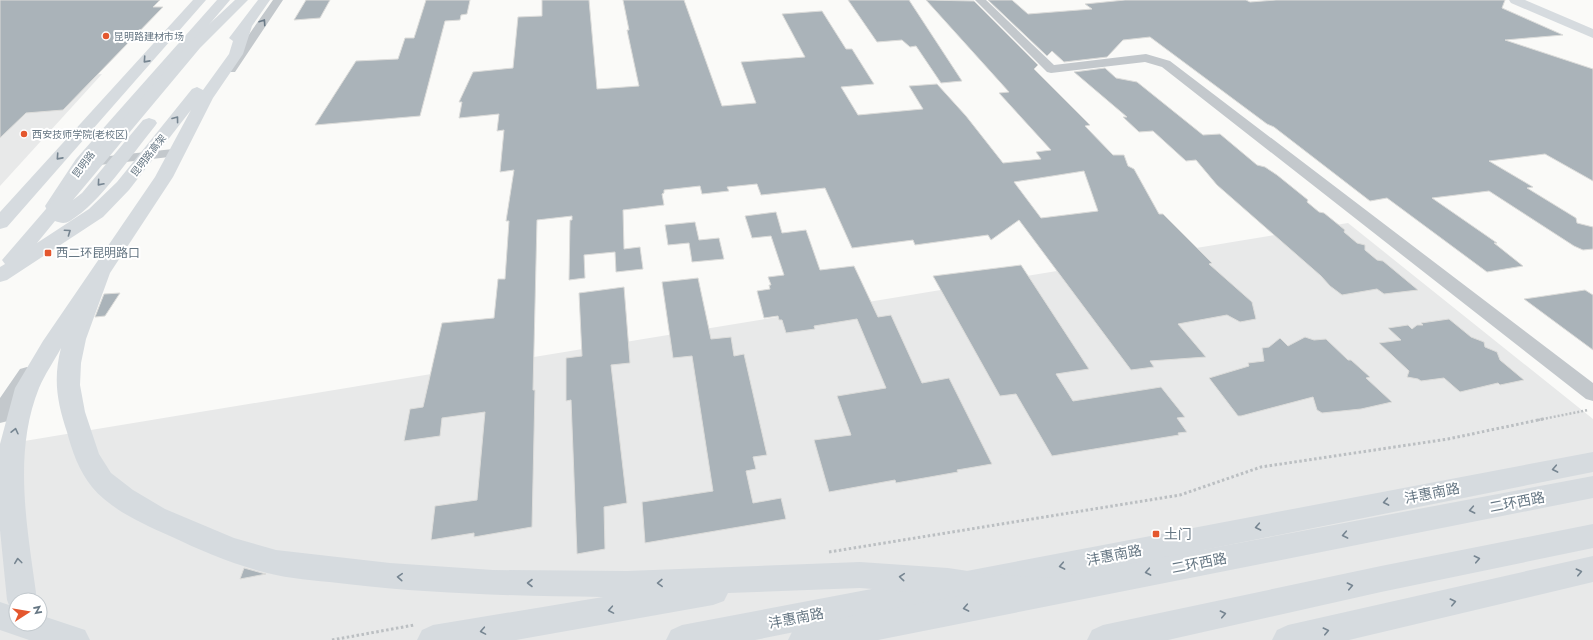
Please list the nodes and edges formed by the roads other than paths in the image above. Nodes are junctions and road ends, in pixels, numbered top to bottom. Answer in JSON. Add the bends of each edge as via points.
{"nodes":[{"id":1,"x":200,"y":0,"type":"edge"},
{"id":2,"x":224,"y":0,"type":"edge"},
{"id":3,"x":242,"y":0,"type":"edge"},
{"id":4,"x":248,"y":0,"type":"edge"},
{"id":5,"x":264,"y":0,"type":"edge"},
{"id":6,"x":278,"y":0,"type":"edge"},
{"id":7,"x":980,"y":0,"type":"edge"},
{"id":8,"x":1515,"y":0,"type":"edge"},
{"id":9,"x":1534,"y":0,"type":"edge"},
{"id":10,"x":1593,"y":25,"type":"edge"},
{"id":11,"x":245,"y":26,"type":"junction"},
{"id":12,"x":1593,"y":34,"type":"edge"},
{"id":13,"x":173,"y":153,"type":"junction"},
{"id":14,"x":82,"y":163,"type":"junction"},
{"id":15,"x":0,"y":223,"type":"edge"},
{"id":16,"x":0,"y":257,"type":"edge"},
{"id":17,"x":100,"y":273,"type":"junction"},
{"id":18,"x":0,"y":276,"type":"edge"},
{"id":19,"x":0,"y":282,"type":"edge"},
{"id":20,"x":1593,"y":394,"type":"edge"},
{"id":21,"x":0,"y":415,"type":"edge"},
{"id":22,"x":1593,"y":462,"type":"edge"},
{"id":23,"x":1593,"y":487,"type":"edge"},
{"id":24,"x":1593,"y":536,"type":"edge"},
{"id":25,"x":1593,"y":569,"type":"edge"},
{"id":26,"x":801,"y":577,"type":"junction"},
{"id":27,"x":1052,"y":591,"type":"junction"},
{"id":28,"x":21,"y":592,"type":"edge"},
{"id":29,"x":1191,"y":620,"type":"junction"},
{"id":30,"x":48,"y":632,"type":"edge"},
{"id":31,"x":426,"y":632,"type":"edge"},
{"id":32,"x":74,"y":640,"type":"edge"},
{"id":33,"x":682,"y":640,"type":"edge"},
{"id":34,"x":804,"y":640,"type":"edge"},
{"id":35,"x":1103,"y":640,"type":"edge"},
{"id":36,"x":1138,"y":640,"type":"edge"},
{"id":37,"x":1288,"y":640,"type":"edge"}],
"edges":[{"from":1,"to":15,"type":"main road","name":"昆明路","one_way":true},
{"from":2,"to":14,"type":"main road","name":"昆明路"},
{"from":3,"to":18,"type":"main road","via":[[195,44]]},
{"from":4,"to":16,"type":"main road","name":"昆明路高架","one_way":true,"via":[[88,197],[63,218]]},
{"from":5,"to":11,"type":"main road","name":"昆明路高架"},
{"from":13,"to":6,"type":"street","one_way":true},
{"from":7,"to":20,"type":"street","via":[[1051,68],[1146,58],[1166,64]]},
{"from":8,"to":12,"type":"main road"},
{"from":9,"to":10,"type":"main road"},
{"from":11,"to":17,"type":"main road","via":[[236,54],[205,98],[164,177]]},
{"from":18,"to":11,"type":"main road","name":"昆明路高架","one_way":true,"via":[[96,213],[123,186],[170,128]]},
{"from":13,"to":14,"type":"street"},
{"from":13,"to":21,"type":"street"},
{"from":14,"to":19,"type":"main road","name":"昆明路","via":[[21,256]]},
{"from":26,"to":17,"type":"main road","one_way":true,"via":[[627,584],[493,583],[390,576],[276,563],[228,549],[192,534],[155,517],[124,498],[102,480],[87,456],[79,434],[68,385],[69,363],[77,332]]},
{"from":28,"to":17,"type":"main road","one_way":true,"via":[[10,470],[14,434],[27,388],[51,346]]},
{"from":22,"to":33,"type":"main road","name":"沣惠南路","one_way":true},
{"from":23,"to":27,"type":"main road","name":"二环西路","one_way":true},
{"from":29,"to":24,"type":"main road","one_way":true},
{"from":37,"to":25,"type":"main road","one_way":true},
{"from":27,"to":26,"type":"main road","one_way":true,"via":[[889,576]]},
{"from":26,"to":31,"type":"main road","one_way":true},
{"from":27,"to":34,"type":"main road","name":"二环西路","one_way":true},
{"from":29,"to":35,"type":"main road"},
{"from":29,"to":36,"type":"main road"},
{"from":30,"to":32,"type":"main road"}]}
